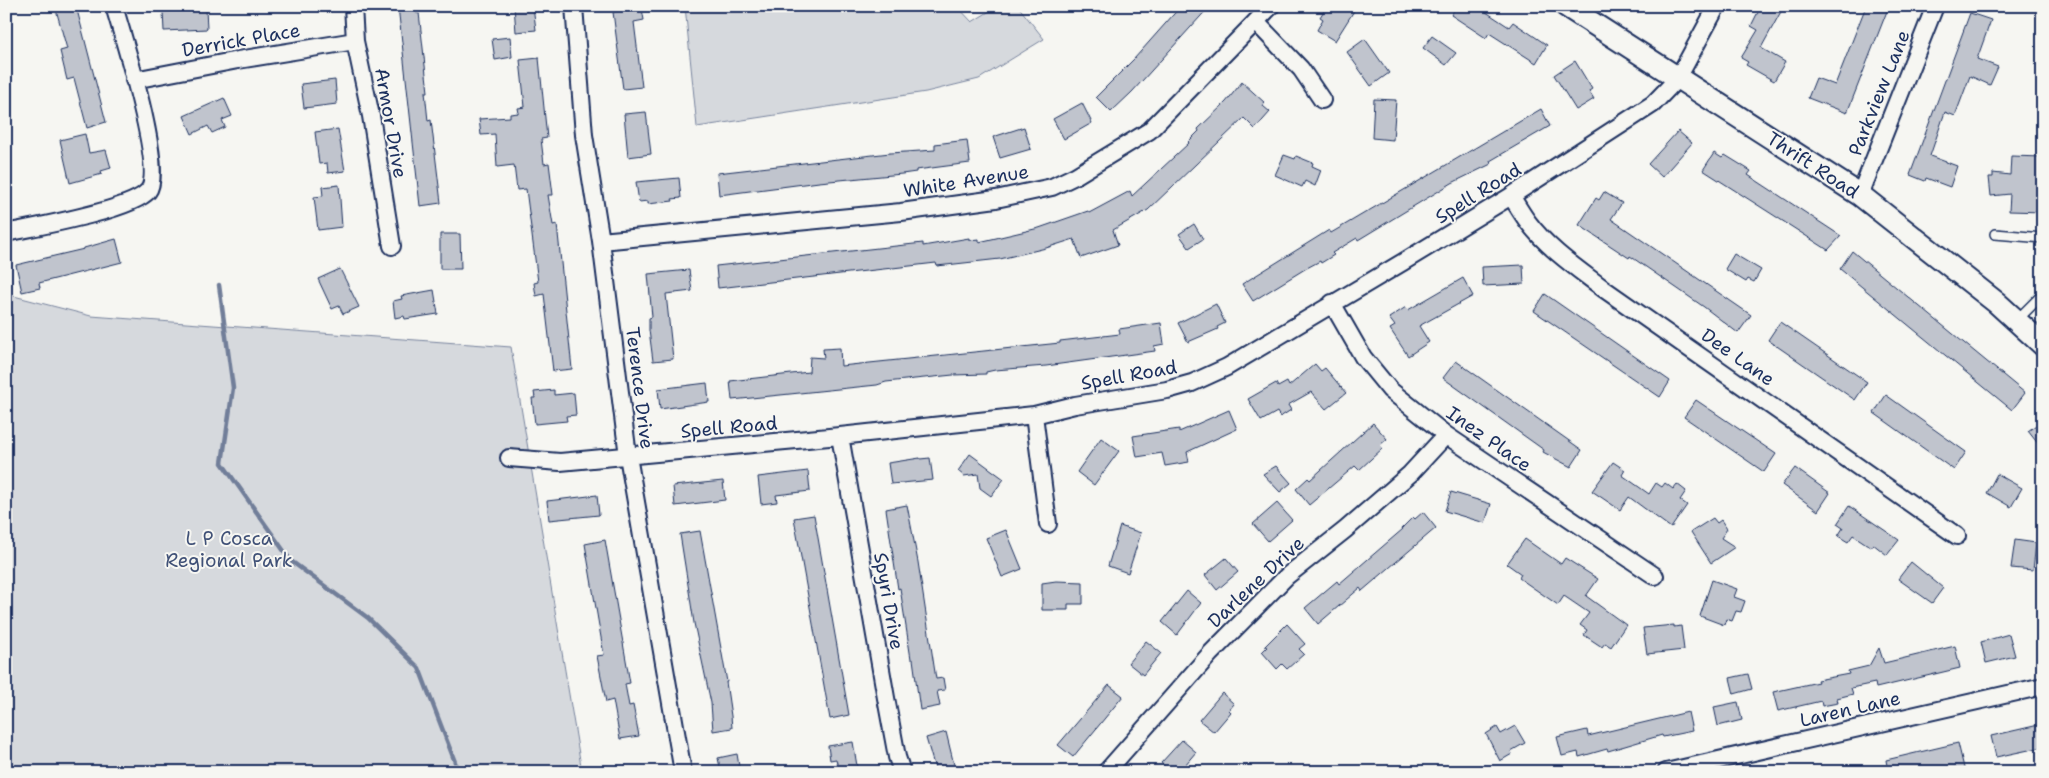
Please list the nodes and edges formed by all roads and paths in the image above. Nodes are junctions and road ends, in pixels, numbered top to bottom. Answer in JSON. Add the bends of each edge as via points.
{"nodes":[{"id":1,"x":114,"y":6,"type":"edge"},
{"id":2,"x":353,"y":6,"type":"edge"},
{"id":3,"x":574,"y":6,"type":"edge"},
{"id":4,"x":1271,"y":6,"type":"edge"},
{"id":5,"x":1566,"y":6,"type":"edge"},
{"id":6,"x":1717,"y":6,"type":"edge"},
{"id":7,"x":1934,"y":6,"type":"edge"},
{"id":8,"x":1256,"y":22,"type":"junction"},
{"id":9,"x":356,"y":41,"type":"junction"},
{"id":10,"x":1678,"y":78,"type":"junction"},
{"id":11,"x":134,"y":80,"type":"junction"},
{"id":12,"x":1322,"y":100,"type":"dead end"},
{"id":13,"x":1860,"y":195,"type":"junction"},
{"id":14,"x":1511,"y":196,"type":"junction"},
{"id":15,"x":6,"y":233,"type":"edge"},
{"id":16,"x":1995,"y":234,"type":"dead end"},
{"id":17,"x":2043,"y":238,"type":"edge"},
{"id":18,"x":601,"y":241,"type":"junction"},
{"id":19,"x":392,"y":246,"type":"dead end"},
{"id":20,"x":2043,"y":294,"type":"edge"},
{"id":21,"x":1332,"y":303,"type":"junction"},
{"id":22,"x":2016,"y":320,"type":"junction"},
{"id":23,"x":2043,"y":345,"type":"edge"},
{"id":24,"x":1034,"y":415,"type":"junction"},
{"id":25,"x":1446,"y":435,"type":"junction"},
{"id":26,"x":840,"y":436,"type":"junction"},
{"id":27,"x":628,"y":456,"type":"junction"},
{"id":28,"x":509,"y":458,"type":"dead end"},
{"id":29,"x":1048,"y":524,"type":"dead end"},
{"id":30,"x":1957,"y":536,"type":"dead end"},
{"id":31,"x":1655,"y":576,"type":"dead end"},
{"id":32,"x":2043,"y":686,"type":"edge"},
{"id":33,"x":683,"y":772,"type":"edge"},
{"id":34,"x":902,"y":772,"type":"edge"},
{"id":35,"x":1106,"y":772,"type":"edge"},
{"id":36,"x":1666,"y":772,"type":"edge"}],
"edges":[{"from":1,"to":11,"type":"street"},
{"from":2,"to":9,"type":"street","name":"Armor Drive"},
{"from":3,"to":18,"type":"street","name":"Terence Drive","via":[[584,136]]},
{"from":4,"to":8,"type":"street","name":"White Avenue"},
{"from":5,"to":10,"type":"street","name":"Thrift Road"},
{"from":6,"to":10,"type":"street","name":"Spell Road"},
{"from":7,"to":13,"type":"street","name":"Parkview Lane"},
{"from":8,"to":12,"type":"street","via":[[1301,69]]},
{"from":8,"to":18,"type":"street","name":"White Avenue","via":[[1149,130],[1052,187],[996,200],[901,212]]},
{"from":9,"to":11,"type":"street","name":"Derrick Place"},
{"from":9,"to":19,"type":"street","name":"Armor Drive"},
{"from":10,"to":13,"type":"street","name":"Thrift Road"},
{"from":10,"to":14,"type":"street","name":"Spell Road","via":[[1653,104]]},
{"from":11,"to":15,"type":"street","via":[[152,152],[152,183],[148,191],[137,200],[111,209]]},
{"from":13,"to":22,"type":"street","name":"Thrift Road","via":[[1934,251]]},
{"from":14,"to":21,"type":"street","name":"Spell Road"},
{"from":14,"to":30,"type":"street","name":"Dee Lane","via":[[1542,238],[1604,289]]},
{"from":16,"to":17,"type":"lane"},
{"from":18,"to":27,"type":"street","name":"Terence Drive"},
{"from":20,"to":22,"type":"lane"},
{"from":21,"to":24,"type":"street","name":"Spell Road","via":[[1227,367],[1192,383]]},
{"from":21,"to":25,"type":"street","name":"Inez Place","via":[[1378,377]]},
{"from":22,"to":23,"type":"street","name":"Thrift Road"},
{"from":24,"to":26,"type":"street","name":"Spell Road"},
{"from":24,"to":29,"type":"street"},
{"from":25,"to":31,"type":"street","name":"Inez Place"},
{"from":25,"to":35,"type":"street","name":"Darlene Drive","via":[[1410,474],[1287,576],[1210,654]]},
{"from":26,"to":27,"type":"street","name":"Spell Road"},
{"from":26,"to":34,"type":"street","name":"Spyri Drive"},
{"from":27,"to":28,"type":"street","name":"Spell Road","via":[[560,462]]},
{"from":27,"to":33,"type":"street","name":"Terence Drive"},
{"from":32,"to":36,"type":"street","name":"Laren Lane"}]}
